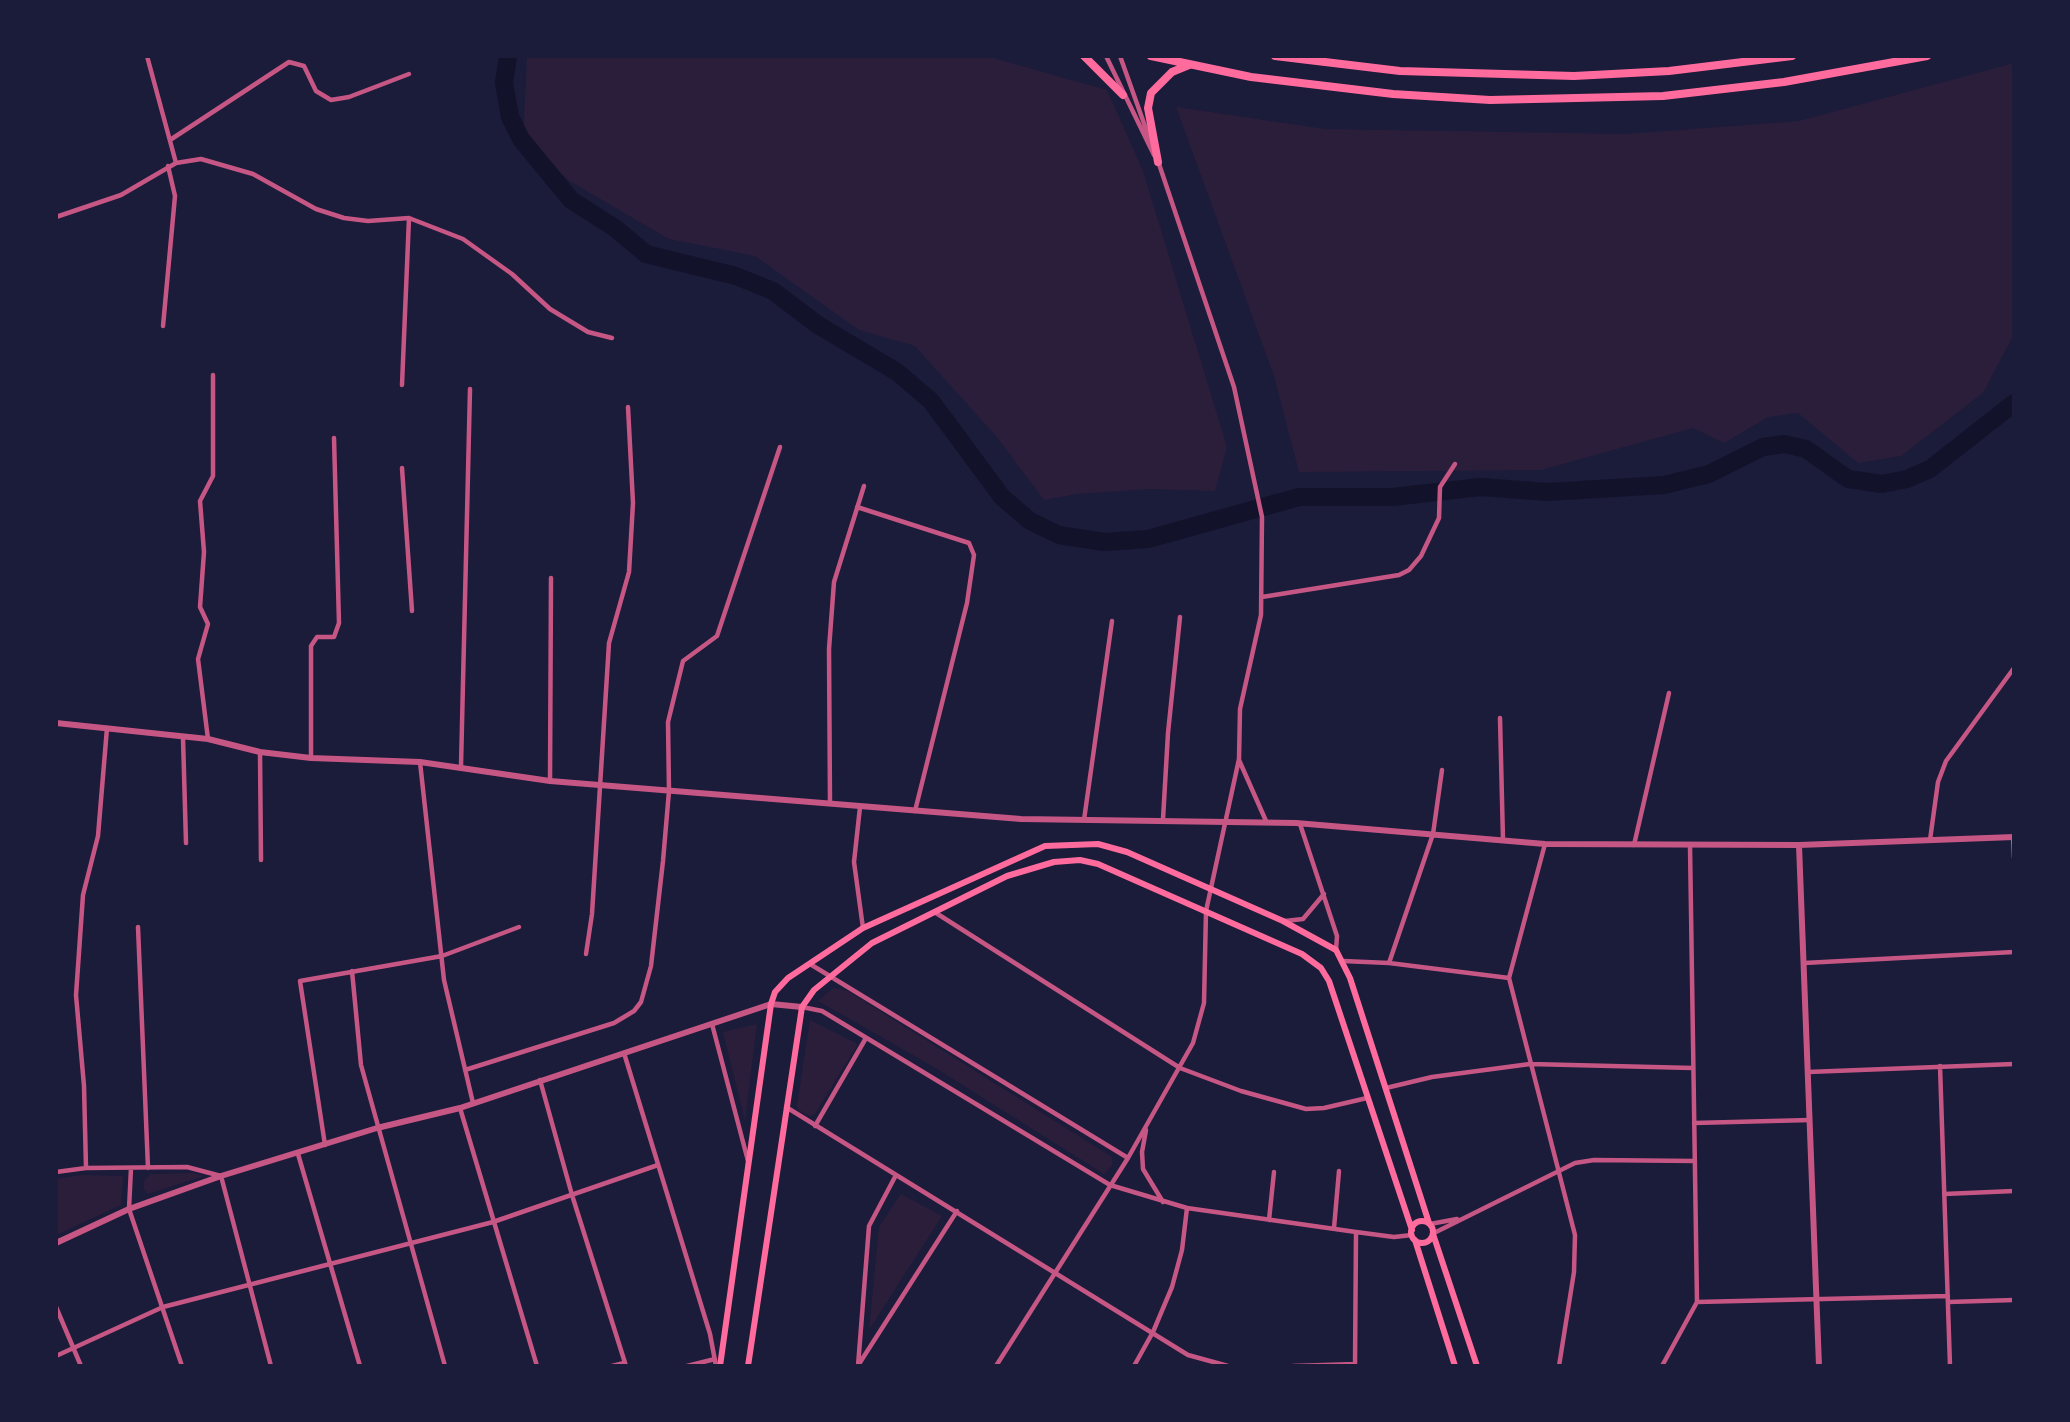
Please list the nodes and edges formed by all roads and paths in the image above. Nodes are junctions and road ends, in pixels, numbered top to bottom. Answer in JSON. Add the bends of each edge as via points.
{"nodes":[{"id":1,"x":147,"y":56,"type":"edge"},
{"id":2,"x":1084,"y":56,"type":"edge"},
{"id":3,"x":1106,"y":56,"type":"edge"},
{"id":4,"x":1120,"y":56,"type":"edge"},
{"id":5,"x":1151,"y":56,"type":"edge"},
{"id":6,"x":1275,"y":56,"type":"edge"},
{"id":7,"x":1792,"y":56,"type":"edge"},
{"id":8,"x":1927,"y":56,"type":"edge"},
{"id":9,"x":1189,"y":65,"type":"junction"},
{"id":10,"x":409,"y":74,"type":"dead end"},
{"id":11,"x":1123,"y":95,"type":"junction"},
{"id":12,"x":170,"y":140,"type":"junction"},
{"id":13,"x":1158,"y":162,"type":"junction"},
{"id":14,"x":176,"y":163,"type":"junction"},
{"id":15,"x":168,"y":166,"type":"junction"},
{"id":16,"x":56,"y":217,"type":"edge"},
{"id":17,"x":409,"y":218,"type":"junction"},
{"id":18,"x":163,"y":326,"type":"dead end"},
{"id":19,"x":612,"y":338,"type":"dead end"},
{"id":20,"x":214,"y":375,"type":"dead end"},
{"id":21,"x":402,"y":385,"type":"dead end"},
{"id":22,"x":470,"y":388,"type":"dead end"},
{"id":23,"x":628,"y":407,"type":"dead end"},
{"id":24,"x":334,"y":438,"type":"dead end"},
{"id":25,"x":780,"y":447,"type":"dead end"},
{"id":26,"x":1455,"y":464,"type":"dead end"},
{"id":27,"x":402,"y":468,"type":"dead end"},
{"id":28,"x":864,"y":486,"type":"dead end"},
{"id":29,"x":857,"y":507,"type":"junction"},
{"id":30,"x":551,"y":578,"type":"dead end"},
{"id":31,"x":1262,"y":597,"type":"junction"},
{"id":32,"x":411,"y":611,"type":"dead end"},
{"id":33,"x":1180,"y":617,"type":"dead end"},
{"id":34,"x":1112,"y":621,"type":"dead end"},
{"id":35,"x":2014,"y":668,"type":"edge"},
{"id":36,"x":1669,"y":693,"type":"dead end"},
{"id":37,"x":1500,"y":718,"type":"dead end"},
{"id":38,"x":56,"y":723,"type":"edge"},
{"id":39,"x":107,"y":728,"type":"junction"},
{"id":40,"x":183,"y":738,"type":"junction"},
{"id":41,"x":208,"y":739,"type":"junction"},
{"id":42,"x":260,"y":752,"type":"junction"},
{"id":43,"x":311,"y":758,"type":"junction"},
{"id":44,"x":1239,"y":759,"type":"junction"},
{"id":45,"x":420,"y":762,"type":"junction"},
{"id":46,"x":461,"y":766,"type":"junction"},
{"id":47,"x":1442,"y":770,"type":"dead end"},
{"id":48,"x":550,"y":781,"type":"junction"},
{"id":49,"x":598,"y":786,"type":"junction"},
{"id":50,"x":669,"y":791,"type":"junction"},
{"id":51,"x":830,"y":804,"type":"junction"},
{"id":52,"x":860,"y":807,"type":"junction"},
{"id":53,"x":915,"y":812,"type":"junction"},
{"id":54,"x":1163,"y":819,"type":"junction"},
{"id":55,"x":1084,"y":821,"type":"junction"},
{"id":56,"x":1224,"y":821,"type":"junction"},
{"id":57,"x":1266,"y":821,"type":"junction"},
{"id":58,"x":1300,"y":823,"type":"junction"},
{"id":59,"x":1433,"y":834,"type":"junction"},
{"id":60,"x":2014,"y":837,"type":"edge"},
{"id":61,"x":1503,"y":840,"type":"junction"},
{"id":62,"x":1930,"y":841,"type":"junction"},
{"id":63,"x":186,"y":843,"type":"dead end"},
{"id":64,"x":1545,"y":844,"type":"junction"},
{"id":65,"x":1634,"y":845,"type":"junction"},
{"id":66,"x":1690,"y":845,"type":"junction"},
{"id":67,"x":1799,"y":845,"type":"junction"},
{"id":68,"x":2014,"y":858,"type":"edge"},
{"id":69,"x":261,"y":860,"type":"dead end"},
{"id":70,"x":1211,"y":888,"type":"junction"},
{"id":71,"x":1324,"y":893,"type":"junction"},
{"id":72,"x":1206,"y":911,"type":"junction"},
{"id":73,"x":936,"y":913,"type":"junction"},
{"id":74,"x":1283,"y":921,"type":"junction"},
{"id":75,"x":138,"y":927,"type":"dead end"},
{"id":76,"x":519,"y":928,"type":"dead end"},
{"id":77,"x":863,"y":928,"type":"junction"},
{"id":78,"x":1336,"y":950,"type":"junction"},
{"id":79,"x":2014,"y":952,"type":"edge"},
{"id":80,"x":586,"y":954,"type":"dead end"},
{"id":81,"x":442,"y":956,"type":"junction"},
{"id":82,"x":1343,"y":961,"type":"junction"},
{"id":83,"x":809,"y":963,"type":"junction"},
{"id":84,"x":1389,"y":963,"type":"junction"},
{"id":85,"x":1804,"y":963,"type":"junction"},
{"id":86,"x":352,"y":971,"type":"junction"},
{"id":87,"x":832,"y":975,"type":"junction"},
{"id":88,"x":1509,"y":978,"type":"junction"},
{"id":89,"x":771,"y":1004,"type":"junction"},
{"id":90,"x":802,"y":1007,"type":"junction"},
{"id":91,"x":712,"y":1023,"type":"junction"},
{"id":92,"x":866,"y":1038,"type":"junction"},
{"id":93,"x":624,"y":1052,"type":"junction"},
{"id":94,"x":1530,"y":1064,"type":"junction"},
{"id":95,"x":2014,"y":1064,"type":"edge"},
{"id":96,"x":1940,"y":1066,"type":"junction"},
{"id":97,"x":1180,"y":1068,"type":"junction"},
{"id":98,"x":1693,"y":1068,"type":"junction"},
{"id":99,"x":466,"y":1070,"type":"junction"},
{"id":100,"x":1808,"y":1072,"type":"junction"},
{"id":101,"x":540,"y":1080,"type":"junction"},
{"id":102,"x":1386,"y":1088,"type":"junction"},
{"id":103,"x":1367,"y":1098,"type":"junction"},
{"id":104,"x":473,"y":1103,"type":"junction"},
{"id":105,"x":786,"y":1107,"type":"junction"},
{"id":106,"x":460,"y":1108,"type":"junction"},
{"id":107,"x":1810,"y":1120,"type":"junction"},
{"id":108,"x":1694,"y":1123,"type":"junction"},
{"id":109,"x":815,"y":1126,"type":"junction"},
{"id":110,"x":1147,"y":1126,"type":"junction"},
{"id":111,"x":377,"y":1128,"type":"junction"},
{"id":112,"x":326,"y":1146,"type":"junction"},
{"id":113,"x":298,"y":1154,"type":"junction"},
{"id":114,"x":1128,"y":1158,"type":"junction"},
{"id":115,"x":1695,"y":1161,"type":"junction"},
{"id":116,"x":749,"y":1164,"type":"junction"},
{"id":117,"x":658,"y":1165,"type":"junction"},
{"id":118,"x":86,"y":1168,"type":"junction"},
{"id":119,"x":131,"y":1168,"type":"junction"},
{"id":120,"x":148,"y":1168,"type":"junction"},
{"id":121,"x":1558,"y":1170,"type":"junction"},
{"id":122,"x":1339,"y":1171,"type":"dead end"},
{"id":123,"x":56,"y":1172,"type":"edge"},
{"id":124,"x":1274,"y":1172,"type":"dead end"},
{"id":125,"x":896,"y":1175,"type":"junction"},
{"id":126,"x":220,"y":1176,"type":"junction"},
{"id":127,"x":1110,"y":1185,"type":"junction"},
{"id":128,"x":2014,"y":1192,"type":"edge"},
{"id":129,"x":1944,"y":1194,"type":"junction"},
{"id":130,"x":572,"y":1195,"type":"junction"},
{"id":131,"x":1163,"y":1202,"type":"junction"},
{"id":132,"x":1187,"y":1208,"type":"junction"},
{"id":133,"x":129,"y":1209,"type":"junction"},
{"id":134,"x":957,"y":1211,"type":"junction"},
{"id":135,"x":1465,"y":1218,"type":"junction"},
{"id":136,"x":1269,"y":1220,"type":"junction"},
{"id":137,"x":493,"y":1222,"type":"junction"},
{"id":138,"x":1430,"y":1224,"type":"junction"},
{"id":139,"x":1334,"y":1228,"type":"junction"},
{"id":140,"x":1356,"y":1233,"type":"junction"},
{"id":141,"x":1433,"y":1234,"type":"junction"},
{"id":142,"x":1413,"y":1235,"type":"junction"},
{"id":143,"x":56,"y":1243,"type":"edge"},
{"id":144,"x":411,"y":1243,"type":"junction"},
{"id":145,"x":332,"y":1264,"type":"junction"},
{"id":146,"x":1055,"y":1271,"type":"junction"},
{"id":147,"x":248,"y":1285,"type":"junction"},
{"id":148,"x":1816,"y":1299,"type":"junction"},
{"id":149,"x":1948,"y":1299,"type":"junction"},
{"id":150,"x":2014,"y":1300,"type":"edge"},
{"id":151,"x":1698,"y":1302,"type":"junction"},
{"id":152,"x":56,"y":1307,"type":"edge"},
{"id":153,"x":163,"y":1307,"type":"junction"},
{"id":154,"x":1153,"y":1332,"type":"junction"},
{"id":155,"x":73,"y":1347,"type":"junction"},
{"id":156,"x":56,"y":1356,"type":"edge"},
{"id":157,"x":715,"y":1359,"type":"junction"},
{"id":158,"x":625,"y":1364,"type":"edge"},
{"id":159,"x":858,"y":1365,"type":"edge"},
{"id":160,"x":1355,"y":1365,"type":"edge"},
{"id":161,"x":81,"y":1366,"type":"edge"},
{"id":162,"x":182,"y":1366,"type":"edge"},
{"id":163,"x":271,"y":1366,"type":"edge"},
{"id":164,"x":360,"y":1366,"type":"edge"},
{"id":165,"x":445,"y":1366,"type":"edge"},
{"id":166,"x":537,"y":1366,"type":"edge"},
{"id":167,"x":612,"y":1366,"type":"edge"},
{"id":168,"x":687,"y":1366,"type":"edge"},
{"id":169,"x":718,"y":1366,"type":"edge"},
{"id":170,"x":748,"y":1366,"type":"edge"},
{"id":171,"x":996,"y":1366,"type":"edge"},
{"id":172,"x":1134,"y":1366,"type":"edge"},
{"id":173,"x":1228,"y":1366,"type":"edge"},
{"id":174,"x":1293,"y":1366,"type":"edge"},
{"id":175,"x":1455,"y":1366,"type":"edge"},
{"id":176,"x":1476,"y":1366,"type":"edge"},
{"id":177,"x":1559,"y":1366,"type":"edge"},
{"id":178,"x":1661,"y":1366,"type":"edge"},
{"id":179,"x":1819,"y":1366,"type":"edge"},
{"id":180,"x":1950,"y":1366,"type":"edge"}],
"edges":[{"from":1,"to":12,"type":"street"},
{"from":2,"to":11,"type":"highway"},
{"from":3,"to":11,"type":"street"},
{"from":4,"to":13,"type":"street"},
{"from":5,"to":9,"type":"highway"},
{"from":6,"to":7,"type":"highway","via":[[1400,71],[1574,76],[1669,71]]},
{"from":8,"to":9,"type":"highway","via":[[1757,85],[1570,100],[1393,94]]},
{"from":9,"to":13,"type":"highway","via":[[1172,72],[1151,93],[1148,108]]},
{"from":10,"to":12,"type":"street","via":[[331,100],[317,91],[304,66],[289,62]]},
{"from":11,"to":13,"type":"street"},
{"from":12,"to":14,"type":"street"},
{"from":13,"to":31,"type":"street","via":[[1234,387],[1262,517]]},
{"from":14,"to":15,"type":"street"},
{"from":14,"to":17,"type":"street","via":[[201,159],[253,174],[316,209],[344,218]]},
{"from":15,"to":16,"type":"street","via":[[121,195]]},
{"from":15,"to":18,"type":"street","via":[[175,196]]},
{"from":17,"to":19,"type":"street","via":[[463,239],[550,309],[588,332]]},
{"from":17,"to":21,"type":"street"},
{"from":20,"to":41,"type":"street","via":[[213,476],[200,501],[204,552],[200,607],[208,624],[198,659]]},
{"from":22,"to":46,"type":"street"},
{"from":23,"to":49,"type":"street","via":[[633,503],[629,572],[609,643]]},
{"from":24,"to":43,"type":"street","via":[[339,623],[334,637],[317,637],[311,646]]},
{"from":25,"to":50,"type":"street","via":[[717,636],[683,661],[668,722]]},
{"from":26,"to":31,"type":"street","via":[[1440,487],[1438,518],[1421,556],[1404,573]]},
{"from":27,"to":32,"type":"street"},
{"from":28,"to":29,"type":"street"},
{"from":29,"to":51,"type":"street","via":[[834,582],[829,649]]},
{"from":29,"to":53,"type":"street","via":[[969,543],[974,555],[967,603]]},
{"from":30,"to":48,"type":"street"},
{"from":31,"to":44,"type":"street","via":[[1240,709]]},
{"from":33,"to":54,"type":"street"},
{"from":34,"to":55,"type":"street"},
{"from":35,"to":62,"type":"street","via":[[1946,761],[1938,782]]},
{"from":36,"to":65,"type":"street"},
{"from":37,"to":61,"type":"street"},
{"from":38,"to":39,"type":"street"},
{"from":39,"to":40,"type":"street"},
{"from":39,"to":118,"type":"street","via":[[98,836],[83,895],[76,995],[85,1086]]},
{"from":40,"to":41,"type":"street"},
{"from":40,"to":63,"type":"street"},
{"from":41,"to":42,"type":"street"},
{"from":42,"to":43,"type":"street"},
{"from":42,"to":69,"type":"street"},
{"from":43,"to":45,"type":"street"},
{"from":44,"to":56,"type":"street"},
{"from":44,"to":57,"type":"street"},
{"from":45,"to":46,"type":"street"},
{"from":45,"to":81,"type":"street"},
{"from":46,"to":48,"type":"street"},
{"from":47,"to":59,"type":"street"},
{"from":48,"to":49,"type":"street"},
{"from":49,"to":50,"type":"street"},
{"from":49,"to":80,"type":"street"},
{"from":50,"to":51,"type":"street"},
{"from":50,"to":99,"type":"street","via":[[654,947],[641,1002],[614,1023]]},
{"from":51,"to":52,"type":"street"},
{"from":52,"to":53,"type":"street"},
{"from":52,"to":77,"type":"street","via":[[854,862]]},
{"from":53,"to":55,"type":"street"},
{"from":54,"to":55,"type":"street"},
{"from":54,"to":56,"type":"street"},
{"from":56,"to":57,"type":"street"},
{"from":56,"to":70,"type":"street"},
{"from":57,"to":58,"type":"street"},
{"from":58,"to":59,"type":"street"},
{"from":58,"to":71,"type":"street"},
{"from":59,"to":61,"type":"street"},
{"from":59,"to":84,"type":"street"},
{"from":60,"to":62,"type":"street"},
{"from":60,"to":68,"type":"street"},
{"from":61,"to":64,"type":"street"},
{"from":62,"to":67,"type":"street"},
{"from":64,"to":65,"type":"street"},
{"from":64,"to":88,"type":"street"},
{"from":65,"to":66,"type":"street"},
{"from":66,"to":67,"type":"street"},
{"from":66,"to":98,"type":"street"},
{"from":67,"to":85,"type":"street"},
{"from":70,"to":72,"type":"street"},
{"from":70,"to":74,"type":"main road"},
{"from":70,"to":77,"type":"main road","via":[[1098,844],[1045,846]]},
{"from":71,"to":74,"type":"street","via":[[1303,919]]},
{"from":71,"to":78,"type":"street","via":[[1337,936]]},
{"from":72,"to":73,"type":"main road","via":[[1080,859],[1007,876]]},
{"from":72,"to":97,"type":"street","via":[[1204,1003]]},
{"from":72,"to":103,"type":"main road","via":[[1302,954],[1321,968]]},
{"from":73,"to":87,"type":"main road","via":[[872,943]]},
{"from":73,"to":97,"type":"street"},
{"from":74,"to":78,"type":"main road"},
{"from":75,"to":120,"type":"street"},
{"from":76,"to":81,"type":"street"},
{"from":77,"to":83,"type":"main road"},
{"from":78,"to":82,"type":"main road"},
{"from":79,"to":85,"type":"street"},
{"from":81,"to":86,"type":"street"},
{"from":81,"to":99,"type":"street"},
{"from":82,"to":84,"type":"street"},
{"from":82,"to":102,"type":"main road"},
{"from":83,"to":87,"type":"street"},
{"from":83,"to":89,"type":"main road","via":[[788,978]]},
{"from":84,"to":88,"type":"street"},
{"from":85,"to":100,"type":"street"},
{"from":86,"to":111,"type":"street","via":[[361,1065]]},
{"from":86,"to":112,"type":"street","via":[[300,981]]},
{"from":87,"to":90,"type":"main road"},
{"from":87,"to":114,"type":"street"},
{"from":88,"to":94,"type":"street"},
{"from":89,"to":90,"type":"street"},
{"from":89,"to":91,"type":"street"},
{"from":89,"to":116,"type":"main road"},
{"from":90,"to":92,"type":"street","via":[[822,1011]]},
{"from":90,"to":105,"type":"main road"},
{"from":91,"to":93,"type":"street"},
{"from":91,"to":116,"type":"street"},
{"from":92,"to":109,"type":"street"},
{"from":92,"to":127,"type":"street"},
{"from":93,"to":101,"type":"street"},
{"from":93,"to":117,"type":"street"},
{"from":94,"to":98,"type":"street"},
{"from":94,"to":102,"type":"street"},
{"from":94,"to":121,"type":"street"},
{"from":95,"to":96,"type":"street"},
{"from":96,"to":100,"type":"street"},
{"from":96,"to":129,"type":"street"},
{"from":97,"to":103,"type":"street","via":[[1306,1109]]},
{"from":97,"to":110,"type":"street"},
{"from":98,"to":108,"type":"street"},
{"from":99,"to":104,"type":"street"},
{"from":100,"to":107,"type":"street"},
{"from":101,"to":104,"type":"street"},
{"from":101,"to":130,"type":"street"},
{"from":102,"to":138,"type":"main road"},
{"from":103,"to":142,"type":"main road"},
{"from":104,"to":106,"type":"street"},
{"from":105,"to":109,"type":"street"},
{"from":105,"to":170,"type":"main road"},
{"from":106,"to":111,"type":"street"},
{"from":106,"to":137,"type":"street"},
{"from":107,"to":108,"type":"street"},
{"from":107,"to":148,"type":"street"},
{"from":108,"to":115,"type":"street"},
{"from":109,"to":125,"type":"street"},
{"from":110,"to":114,"type":"street"},
{"from":110,"to":131,"type":"street","via":[[1143,1169]]},
{"from":111,"to":112,"type":"street"},
{"from":111,"to":144,"type":"street"},
{"from":112,"to":113,"type":"street"},
{"from":113,"to":126,"type":"street"},
{"from":113,"to":145,"type":"street"},
{"from":114,"to":127,"type":"street"},
{"from":115,"to":121,"type":"street","via":[[1594,1160]]},
{"from":115,"to":151,"type":"street"},
{"from":116,"to":169,"type":"main road"},
{"from":117,"to":130,"type":"street"},
{"from":117,"to":157,"type":"street"},
{"from":118,"to":119,"type":"street"},
{"from":118,"to":123,"type":"street"},
{"from":119,"to":120,"type":"street"},
{"from":119,"to":133,"type":"street"},
{"from":120,"to":126,"type":"street","via":[[187,1167]]},
{"from":121,"to":135,"type":"street"},
{"from":121,"to":177,"type":"street","via":[[1575,1235]]},
{"from":122,"to":139,"type":"street"},
{"from":124,"to":136,"type":"street"},
{"from":125,"to":134,"type":"street"},
{"from":125,"to":159,"type":"street","via":[[869,1226]]},
{"from":126,"to":133,"type":"street"},
{"from":126,"to":147,"type":"street"},
{"from":127,"to":131,"type":"street"},
{"from":127,"to":146,"type":"street"},
{"from":128,"to":129,"type":"street"},
{"from":129,"to":149,"type":"street"},
{"from":130,"to":137,"type":"street"},
{"from":130,"to":158,"type":"street"},
{"from":131,"to":132,"type":"street"},
{"from":132,"to":136,"type":"street"},
{"from":132,"to":154,"type":"street","via":[[1179,1262]]},
{"from":133,"to":143,"type":"street"},
{"from":133,"to":153,"type":"street"},
{"from":134,"to":146,"type":"street"},
{"from":134,"to":159,"type":"street"},
{"from":135,"to":138,"type":"street"},
{"from":135,"to":141,"type":"street"},
{"from":136,"to":139,"type":"street"},
{"from":137,"to":144,"type":"street"},
{"from":137,"to":166,"type":"street"},
{"from":138,"to":141,"type":"main road"},
{"from":138,"to":142,"type":"main road","via":[[1419,1221]]},
{"from":139,"to":140,"type":"street"},
{"from":140,"to":142,"type":"street"},
{"from":140,"to":160,"type":"street"},
{"from":141,"to":142,"type":"main road","via":[[1425,1243]]},
{"from":141,"to":176,"type":"main road"},
{"from":142,"to":175,"type":"main road"},
{"from":144,"to":145,"type":"street"},
{"from":144,"to":165,"type":"street"},
{"from":145,"to":147,"type":"street"},
{"from":145,"to":164,"type":"street"},
{"from":146,"to":154,"type":"street"},
{"from":146,"to":171,"type":"street"},
{"from":147,"to":153,"type":"street"},
{"from":147,"to":163,"type":"street"},
{"from":148,"to":149,"type":"street"},
{"from":148,"to":151,"type":"street"},
{"from":148,"to":179,"type":"street"},
{"from":149,"to":150,"type":"street"},
{"from":149,"to":180,"type":"street"},
{"from":151,"to":178,"type":"street"},
{"from":152,"to":155,"type":"street"},
{"from":153,"to":155,"type":"street"},
{"from":153,"to":162,"type":"street"},
{"from":154,"to":172,"type":"street"},
{"from":154,"to":173,"type":"street","via":[[1188,1355]]},
{"from":155,"to":156,"type":"street"},
{"from":155,"to":161,"type":"street"},
{"from":157,"to":168,"type":"street"},
{"from":157,"to":169,"type":"street"},
{"from":158,"to":167,"type":"street"},
{"from":160,"to":174,"type":"street"}]}
